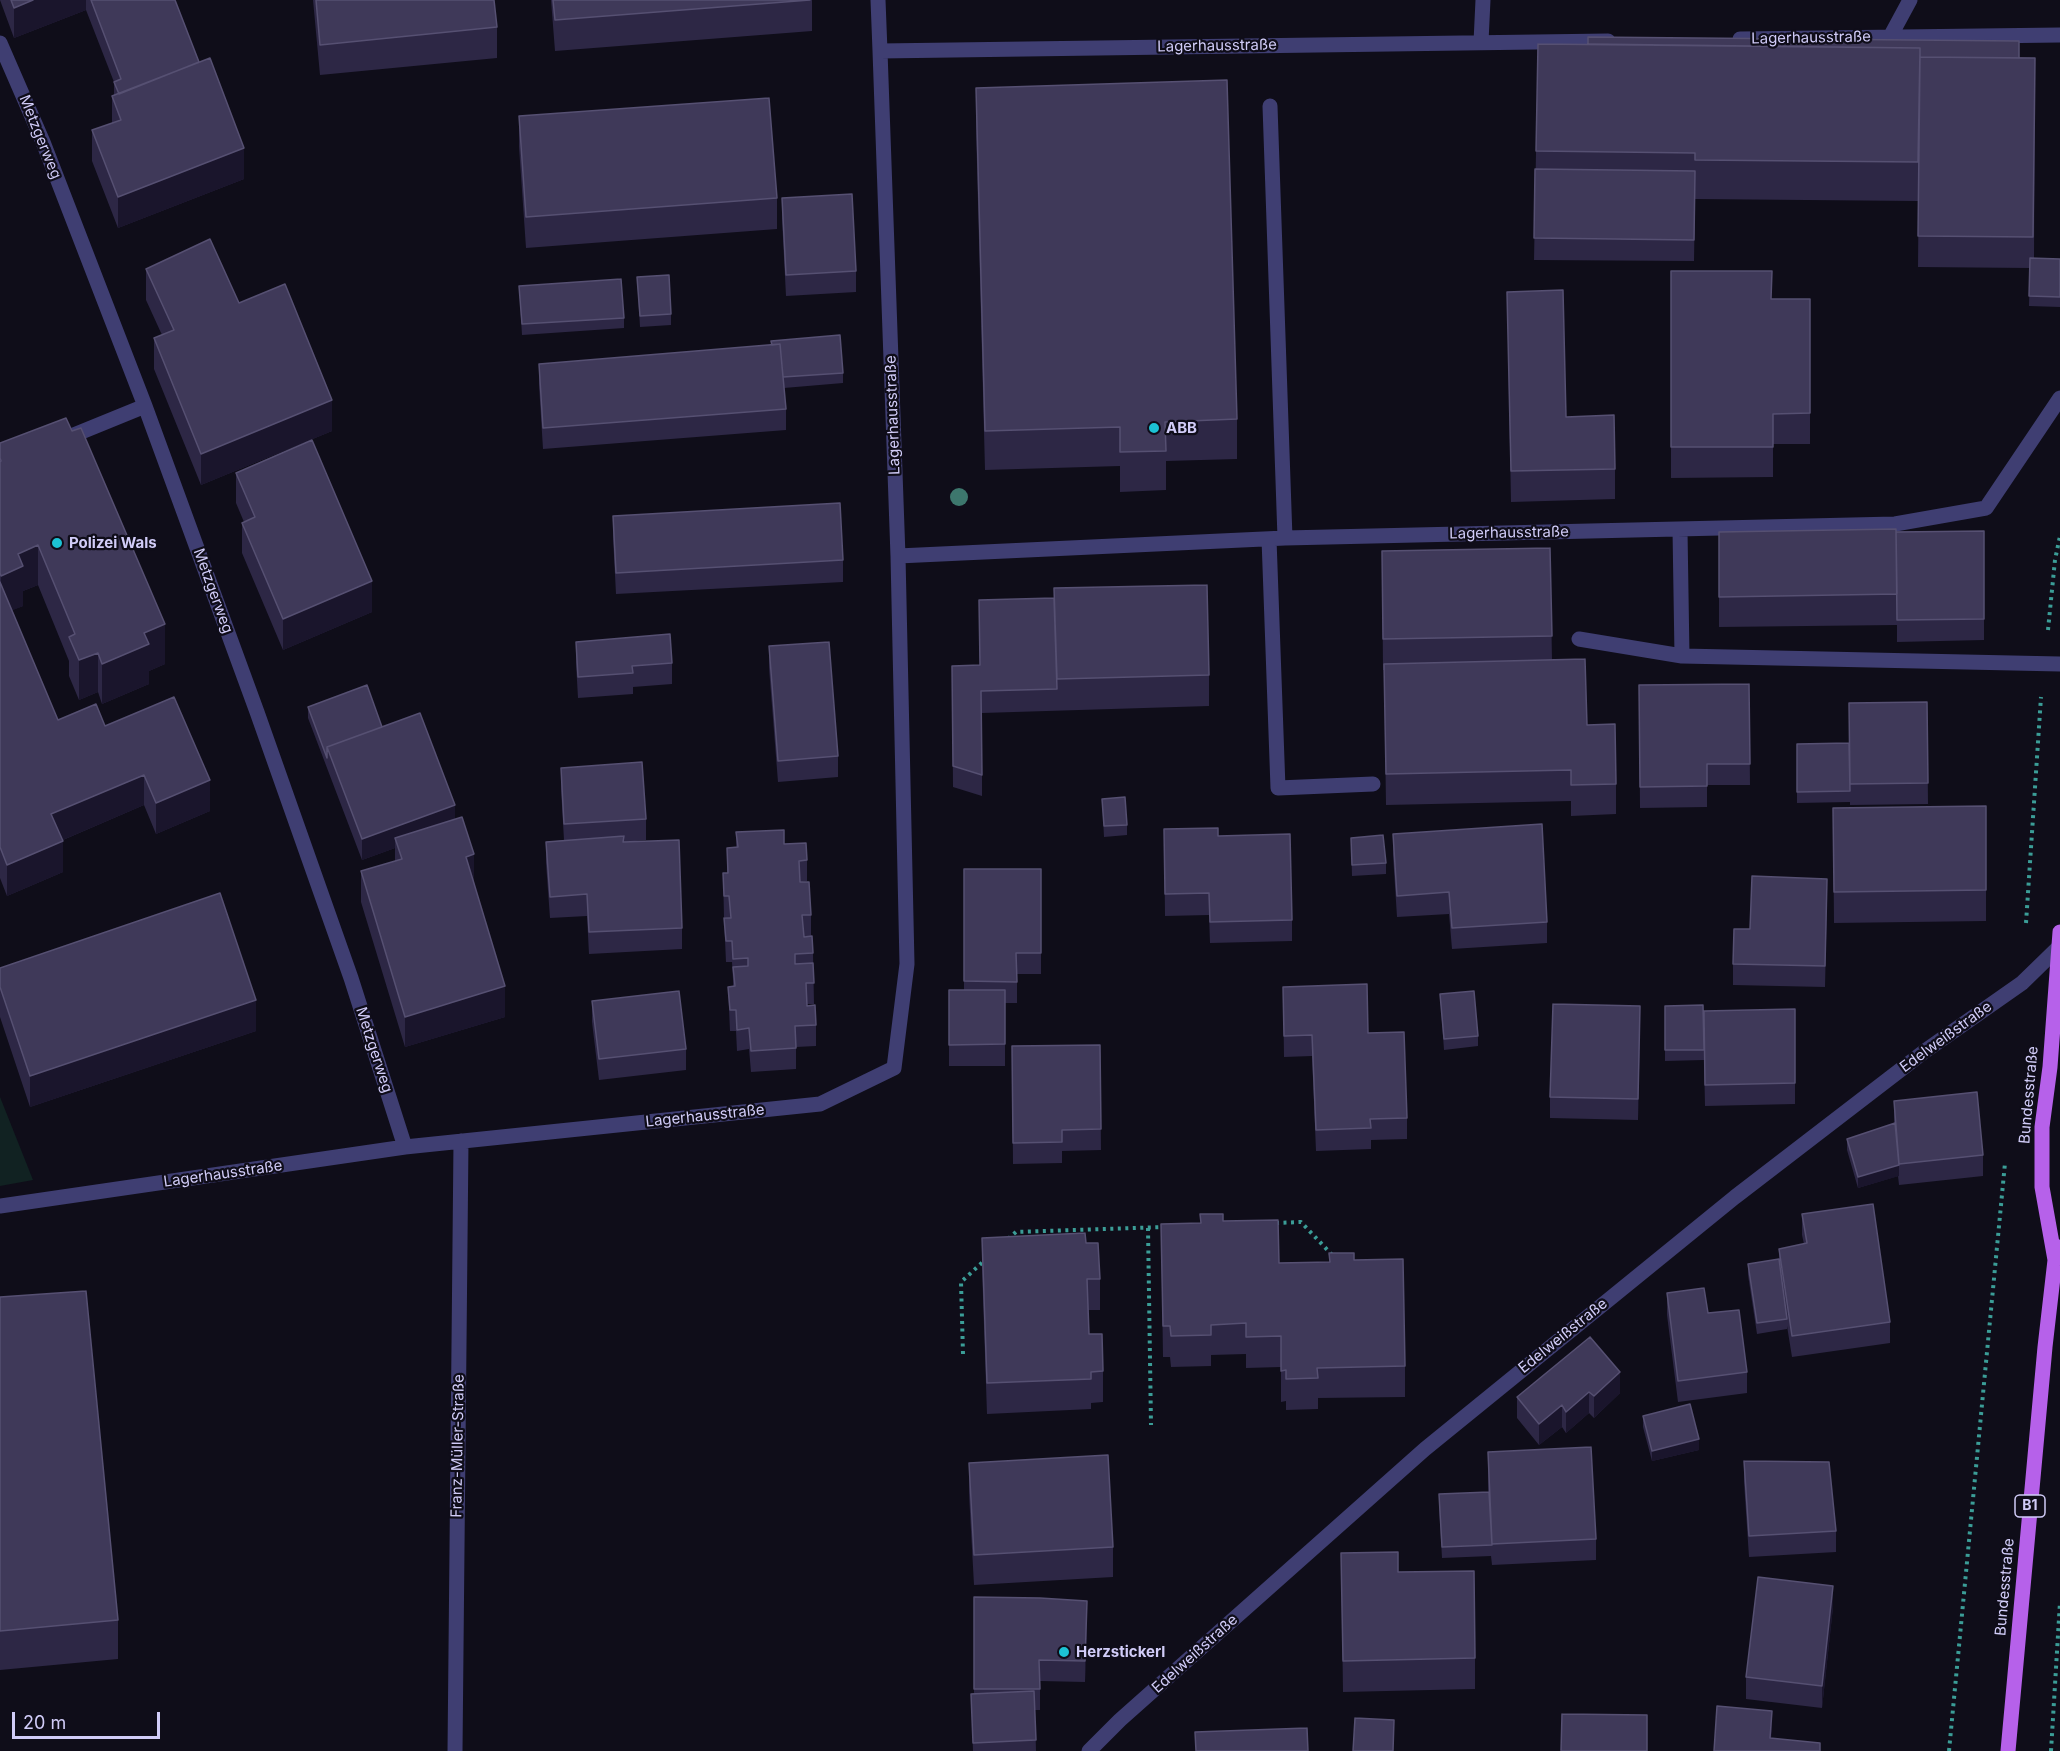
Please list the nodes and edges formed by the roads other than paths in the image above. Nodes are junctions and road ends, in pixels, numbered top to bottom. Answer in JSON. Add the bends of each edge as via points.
{"nodes":[{"id":1,"x":878,"y":0,"type":"edge"},
{"id":2,"x":1482,"y":0,"type":"edge"},
{"id":3,"x":1910,"y":0,"type":"edge"},
{"id":4,"x":2060,"y":35,"type":"edge"},
{"id":5,"x":1890,"y":38,"type":"junction"},
{"id":6,"x":1726,"y":39,"type":"edge"},
{"id":7,"x":1621,"y":41,"type":"edge"},
{"id":8,"x":1481,"y":42,"type":"junction"},
{"id":9,"x":0,"y":43,"type":"edge"},
{"id":10,"x":880,"y":51,"type":"junction"},
{"id":11,"x":1270,"y":106,"type":"dead end"},
{"id":12,"x":2060,"y":398,"type":"edge"},
{"id":13,"x":145,"y":406,"type":"junction"},
{"id":14,"x":52,"y":444,"type":"edge"},
{"id":15,"x":1680,"y":530,"type":"junction"},
{"id":16,"x":1277,"y":539,"type":"junction"},
{"id":17,"x":898,"y":556,"type":"junction"},
{"id":18,"x":1579,"y":639,"type":"dead end"},
{"id":19,"x":1682,"y":656,"type":"junction"},
{"id":20,"x":2060,"y":664,"type":"edge"},
{"id":21,"x":1373,"y":784,"type":"dead end"},
{"id":22,"x":2060,"y":932,"type":"edge"},
{"id":23,"x":2058,"y":948,"type":"junction"},
{"id":24,"x":461,"y":1141,"type":"junction"},
{"id":25,"x":405,"y":1147,"type":"junction"},
{"id":26,"x":0,"y":1206,"type":"edge"},
{"id":27,"x":2058,"y":1254,"type":"edge"},
{"id":28,"x":2054,"y":1318,"type":"edge"},
{"id":29,"x":454,"y":1751,"type":"edge"},
{"id":30,"x":1089,"y":1751,"type":"edge"},
{"id":31,"x":2008,"y":1751,"type":"edge"}],
"edges":[{"from":1,"to":10,"type":"street"},
{"from":2,"to":8,"type":"street"},
{"from":3,"to":5,"type":"street"},
{"from":4,"to":5,"type":"street","name":"Lagerhausstraße"},
{"from":5,"to":6,"type":"street","name":"Lagerhausstraße"},
{"from":7,"to":8,"type":"street","name":"Lagerhausstraße"},
{"from":8,"to":10,"type":"street","name":"Lagerhausstraße"},
{"from":9,"to":13,"type":"street","name":"Metzgerweg","via":[[43,142]]},
{"from":10,"to":17,"type":"street","name":"Lagerhausstraße"},
{"from":11,"to":16,"type":"street"},
{"from":12,"to":15,"type":"street","name":"Lagerhausstraße","via":[[1986,508],[1895,525]]},
{"from":13,"to":14,"type":"street"},
{"from":13,"to":25,"type":"street","name":"Metzgerweg","via":[[351,978]]},
{"from":15,"to":16,"type":"street","name":"Lagerhausstraße"},
{"from":15,"to":19,"type":"street"},
{"from":16,"to":17,"type":"street","name":"Lagerhausstraße"},
{"from":16,"to":21,"type":"street","via":[[1278,788]]},
{"from":17,"to":24,"type":"street","name":"Lagerhausstraße","via":[[907,964],[894,1068],[820,1104]]},
{"from":18,"to":19,"type":"street"},
{"from":19,"to":20,"type":"street"},
{"from":22,"to":23,"type":"main road","name":"Bundesstraße","number":"B1"},
{"from":23,"to":27,"type":"main road","name":"Bundesstraße","number":"B1","via":[[2042,1128],[2042,1187]]},
{"from":23,"to":30,"type":"street","name":"Edelweißstraße","via":[[2022,983],[1925,1051],[1735,1197],[1425,1449]]},
{"from":24,"to":25,"type":"street","name":"Lagerhausstraße"},
{"from":24,"to":29,"type":"street","name":"Franz-Müller-Straße"},
{"from":25,"to":26,"type":"street","name":"Lagerhausstraße"},
{"from":27,"to":28,"type":"main road","name":"Bundesstraße","number":"B1"},
{"from":28,"to":31,"type":"main road","name":"Bundesstraße","number":"B1"}]}
